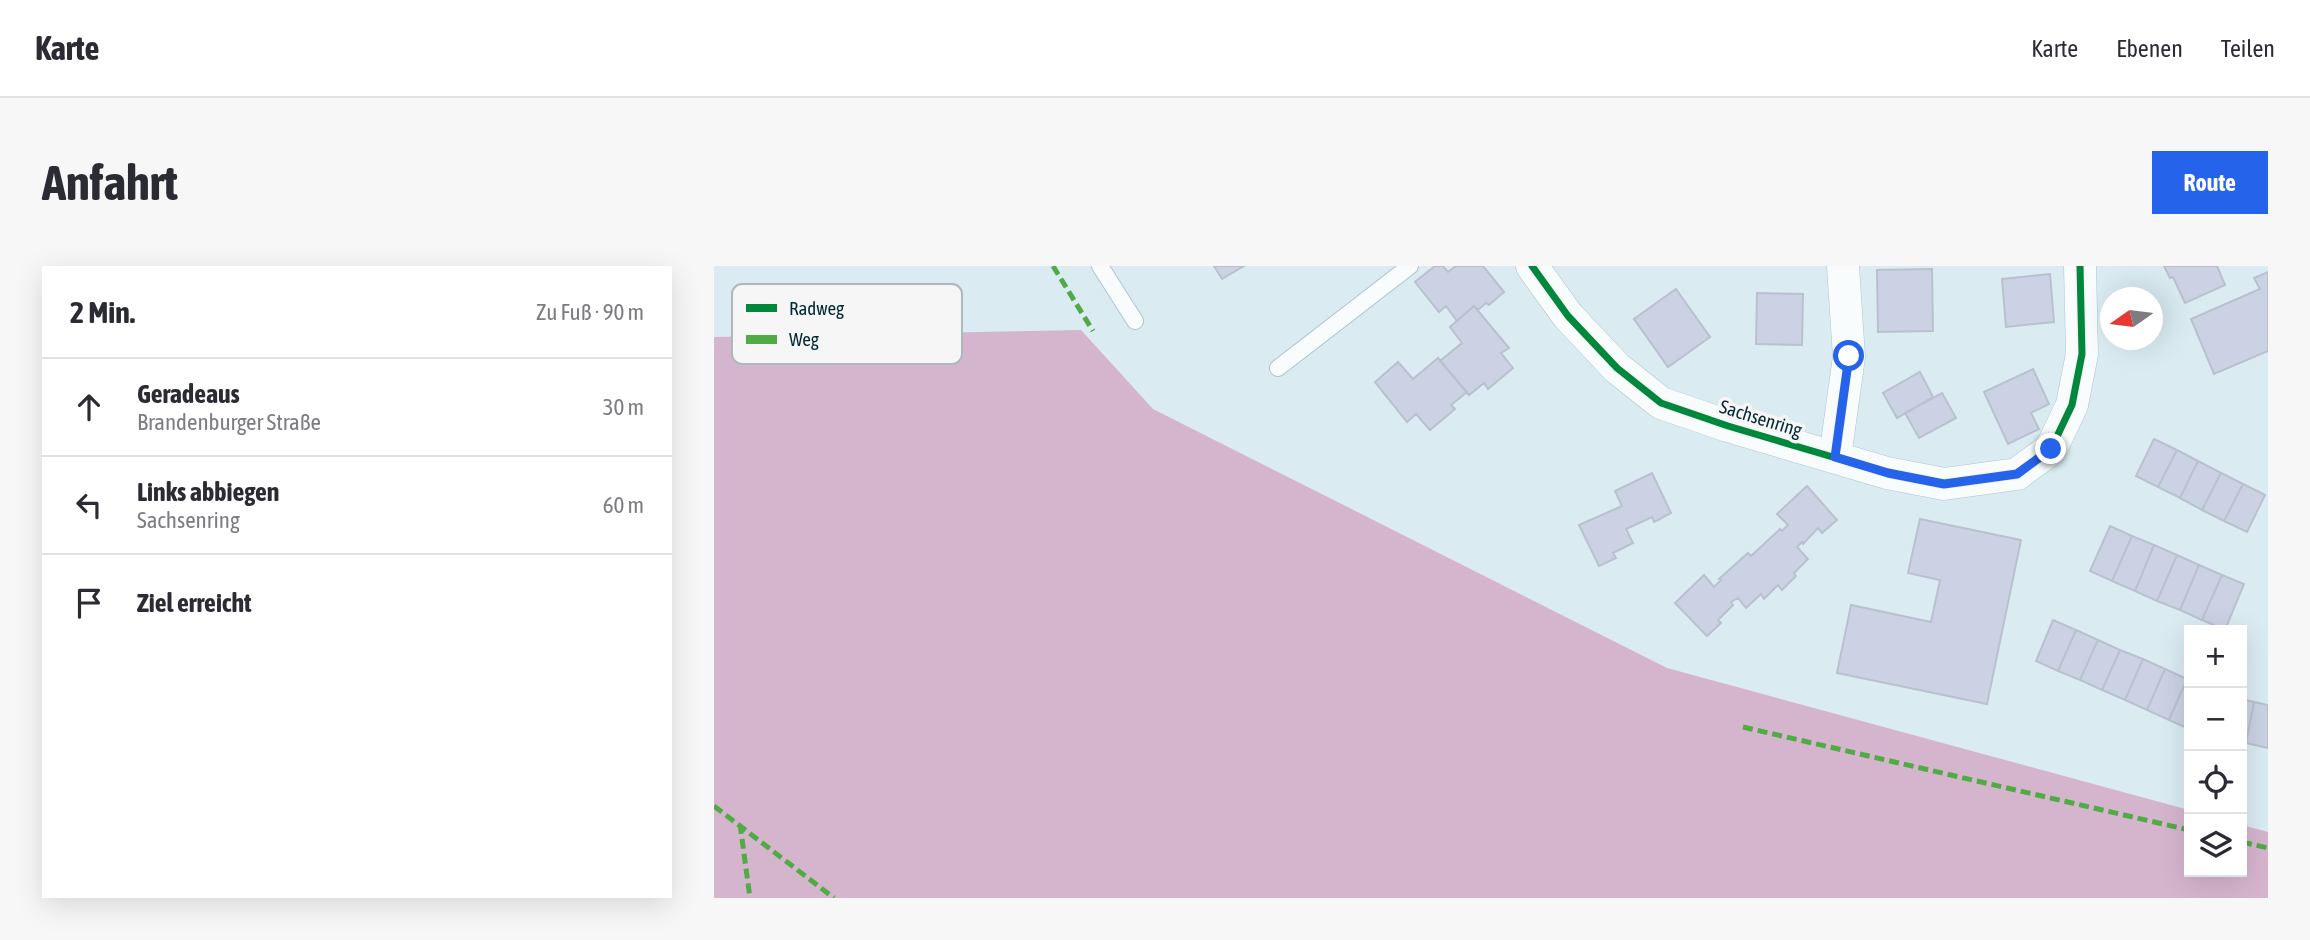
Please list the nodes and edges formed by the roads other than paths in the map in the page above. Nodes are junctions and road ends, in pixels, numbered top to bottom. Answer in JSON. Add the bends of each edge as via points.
{"nodes":[{"id":1,"x":1100,"y":266,"type":"edge"},
{"id":2,"x":1410,"y":266,"type":"edge"},
{"id":3,"x":1532,"y":266,"type":"edge"},
{"id":4,"x":1843,"y":266,"type":"edge"},
{"id":5,"x":2080,"y":266,"type":"edge"},
{"id":6,"x":1135,"y":321,"type":"dead end"},
{"id":7,"x":1278,"y":368,"type":"dead end"},
{"id":8,"x":1835,"y":457,"type":"junction"}],
"edges":[{"from":1,"to":6,"type":"lane"},
{"from":2,"to":7,"type":"lane"},
{"from":3,"to":8,"type":"street","name":"Sachsenring","via":[[1568,316],[1609,360],[1661,402]]},
{"from":4,"to":8,"type":"street","via":[[1849,356]]},
{"from":5,"to":8,"type":"street","name":"Sachsenring","via":[[2082,354],[2072,405],[2051,449],[2017,474],[1944,484]]}]}
